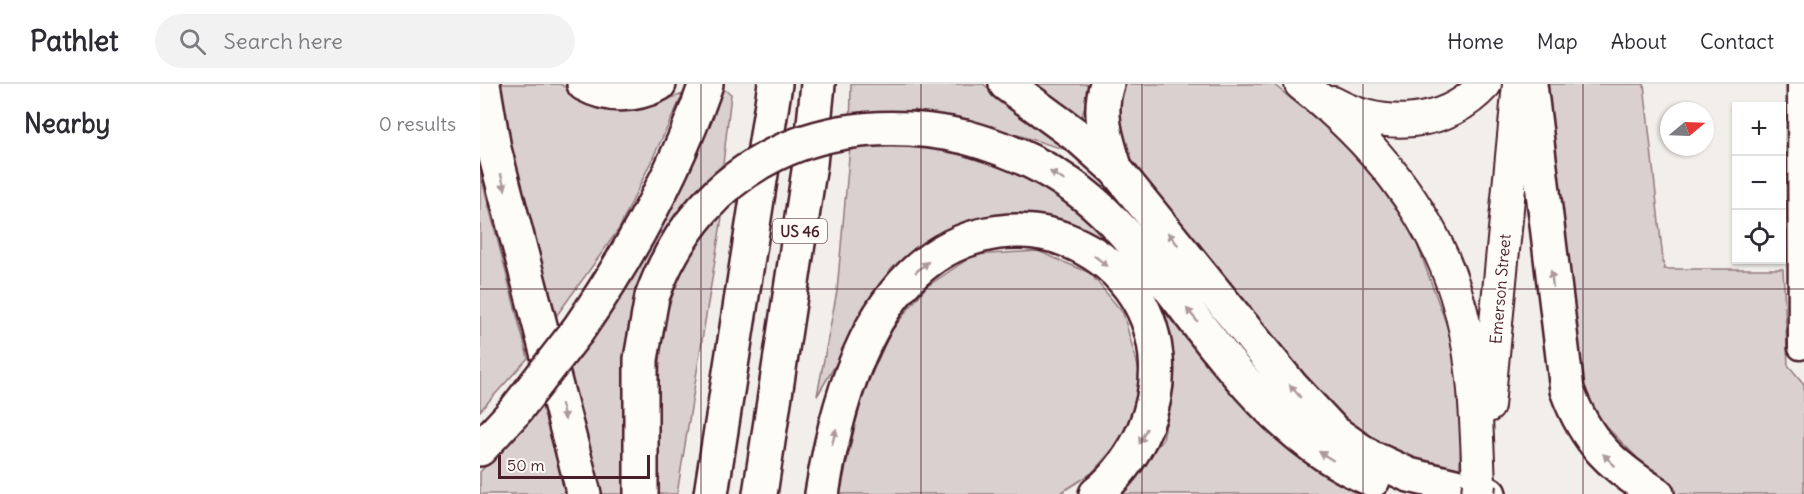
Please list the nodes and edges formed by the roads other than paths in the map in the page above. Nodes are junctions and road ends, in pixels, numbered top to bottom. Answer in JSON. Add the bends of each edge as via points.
{"nodes":[{"id":1,"x":483,"y":84,"type":"edge"},
{"id":2,"x":584,"y":84,"type":"edge"},
{"id":3,"x":659,"y":84,"type":"edge"},
{"id":4,"x":706,"y":84,"type":"edge"},
{"id":5,"x":775,"y":84,"type":"edge"},
{"id":6,"x":818,"y":84,"type":"edge"},
{"id":7,"x":1005,"y":84,"type":"edge"},
{"id":8,"x":1107,"y":84,"type":"edge"},
{"id":9,"x":1301,"y":84,"type":"edge"},
{"id":10,"x":1485,"y":84,"type":"edge"},
{"id":11,"x":1519,"y":84,"type":"edge"},
{"id":12,"x":1530,"y":84,"type":"edge"},
{"id":13,"x":1799,"y":84,"type":"edge"},
{"id":14,"x":1116,"y":170,"type":"junction"},
{"id":15,"x":1800,"y":348,"type":"dead end"},
{"id":16,"x":480,"y":449,"type":"edge"},
{"id":17,"x":1482,"y":491,"type":"edge"},
{"id":18,"x":584,"y":494,"type":"edge"},
{"id":19,"x":641,"y":494,"type":"edge"},
{"id":20,"x":711,"y":494,"type":"edge"},
{"id":21,"x":760,"y":494,"type":"edge"},
{"id":22,"x":822,"y":494,"type":"edge"},
{"id":23,"x":1096,"y":494,"type":"edge"},
{"id":24,"x":1418,"y":494,"type":"edge"},
{"id":25,"x":1657,"y":494,"type":"edge"}],
"edges":[{"from":1,"to":18,"type":"highway","one_way":true,"via":[[494,149]]},
{"from":2,"to":3,"type":"highway","via":[[624,94]]},
{"from":4,"to":16,"type":"highway","bridge":true,"via":[[679,154],[622,266],[578,330]]},
{"from":5,"to":20,"type":"highway","number":"US 46"},
{"from":6,"to":21,"type":"highway","number":"US 46"},
{"from":7,"to":14,"type":"highway","via":[[1080,138]]},
{"from":8,"to":14,"type":"highway","via":[[1102,111]]},
{"from":9,"to":10,"type":"main road","via":[[1358,115],[1396,121],[1424,119],[1450,111]]},
{"from":9,"to":17,"type":"main road","via":[[1371,149],[1413,204],[1450,275],[1466,333]]},
{"from":11,"to":17,"type":"main road","name":"Emerson Street"},
{"from":25,"to":12,"type":"highway","one_way":true,"via":[[1614,465],[1601,451],[1579,420],[1567,390]]},
{"from":13,"to":15,"type":"street"},
{"from":17,"to":14,"type":"highway","one_way":true,"via":[[1409,475],[1370,457],[1334,432],[1291,386]]},
{"from":24,"to":19,"type":"highway","one_way":true,"bridge":true,"via":[[1363,476],[1301,438],[1260,397],[1104,212],[1071,185],[1003,148],[965,137],[927,130],[867,129],[808,140],[773,154],[742,173],[704,206],[673,249],[652,297],[641,359]]},
{"from":22,"to":23,"type":"highway","one_way":true,"via":[[851,379],[868,337],[889,302],[918,270],[947,249],[991,233],[1021,231],[1064,239],[1103,262],[1136,299],[1154,344],[1158,377],[1148,427],[1133,455]]}]}
